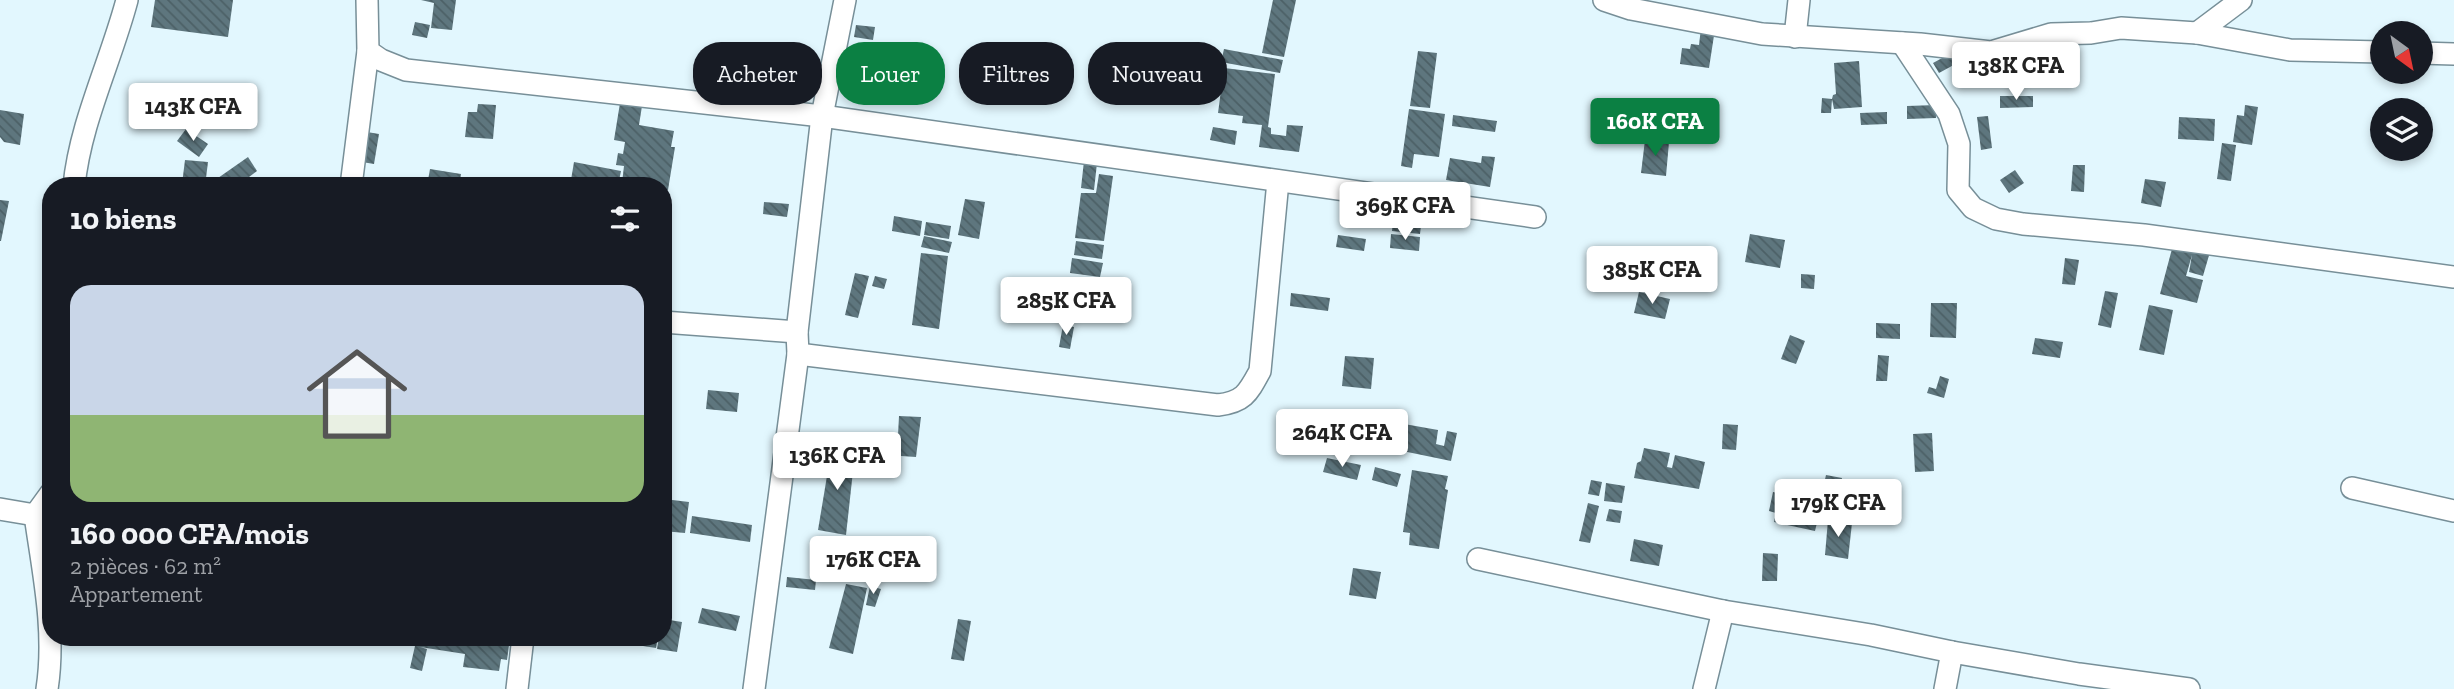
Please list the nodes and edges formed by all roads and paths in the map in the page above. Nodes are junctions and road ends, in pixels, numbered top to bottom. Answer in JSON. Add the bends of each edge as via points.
{"nodes":[{"id":1,"x":127,"y":0,"type":"edge"},
{"id":2,"x":367,"y":0,"type":"edge"},
{"id":3,"x":845,"y":0,"type":"edge"},
{"id":4,"x":1604,"y":0,"type":"edge"},
{"id":5,"x":1799,"y":0,"type":"edge"},
{"id":6,"x":2241,"y":0,"type":"edge"},
{"id":7,"x":2197,"y":33,"type":"junction"},
{"id":8,"x":1795,"y":37,"type":"junction"},
{"id":9,"x":1902,"y":43,"type":"junction"},
{"id":10,"x":368,"y":51,"type":"junction"},
{"id":11,"x":2370,"y":52,"type":"edge"},
{"id":12,"x":2433,"y":53,"type":"edge"},
{"id":13,"x":2454,"y":54,"type":"edge"},
{"id":14,"x":822,"y":116,"type":"junction"},
{"id":15,"x":75,"y":177,"type":"edge"},
{"id":16,"x":352,"y":177,"type":"edge"},
{"id":17,"x":1278,"y":181,"type":"junction"},
{"id":18,"x":1535,"y":218,"type":"dead end"},
{"id":19,"x":2454,"y":277,"type":"edge"},
{"id":20,"x":672,"y":323,"type":"edge"},
{"id":21,"x":797,"y":332,"type":"junction"},
{"id":22,"x":797,"y":354,"type":"junction"},
{"id":23,"x":2352,"y":488,"type":"dead end"},
{"id":24,"x":42,"y":505,"type":"edge"},
{"id":25,"x":0,"y":509,"type":"edge"},
{"id":26,"x":2454,"y":511,"type":"edge"},
{"id":27,"x":35,"y":515,"type":"junction"},
{"id":28,"x":1478,"y":559,"type":"dead end"},
{"id":29,"x":42,"y":567,"type":"edge"},
{"id":30,"x":1723,"y":611,"type":"junction"},
{"id":31,"x":50,"y":646,"type":"edge"},
{"id":32,"x":522,"y":646,"type":"edge"},
{"id":33,"x":1952,"y":652,"type":"junction"},
{"id":34,"x":47,"y":689,"type":"edge"},
{"id":35,"x":517,"y":689,"type":"edge"},
{"id":36,"x":754,"y":689,"type":"edge"},
{"id":37,"x":1704,"y":689,"type":"edge"},
{"id":38,"x":1945,"y":689,"type":"edge"},
{"id":39,"x":2189,"y":689,"type":"edge"}],
"edges":[{"from":1,"to":15,"type":"street"},
{"from":2,"to":10,"type":"street"},
{"from":3,"to":14,"type":"street"},
{"from":4,"to":8,"type":"street","via":[[1631,9]]},
{"from":5,"to":8,"type":"street"},
{"from":6,"to":7,"type":"street"},
{"from":7,"to":9,"type":"street","via":[[2121,28],[2051,34],[1991,52]]},
{"from":7,"to":11,"type":"street","via":[[2290,50]]},
{"from":8,"to":9,"type":"street"},
{"from":9,"to":19,"type":"street","via":[[1949,114],[1959,145],[1958,190],[1973,208],[1996,219],[2144,234]]},
{"from":10,"to":14,"type":"street","via":[[406,70]]},
{"from":10,"to":16,"type":"street"},
{"from":12,"to":13,"type":"street"},
{"from":14,"to":17,"type":"street"},
{"from":14,"to":21,"type":"street"},
{"from":17,"to":18,"type":"street"},
{"from":17,"to":22,"type":"street","via":[[1260,372],[1248,393],[1234,403],[1218,405]]},
{"from":20,"to":21,"type":"street"},
{"from":21,"to":22,"type":"street"},
{"from":22,"to":36,"type":"street"},
{"from":23,"to":26,"type":"street"},
{"from":24,"to":27,"type":"street"},
{"from":25,"to":27,"type":"street"},
{"from":27,"to":29,"type":"street"},
{"from":28,"to":30,"type":"street"},
{"from":30,"to":33,"type":"street"},
{"from":30,"to":37,"type":"street"},
{"from":31,"to":34,"type":"street"},
{"from":32,"to":35,"type":"street"},
{"from":33,"to":38,"type":"street"},
{"from":33,"to":39,"type":"street"}]}
